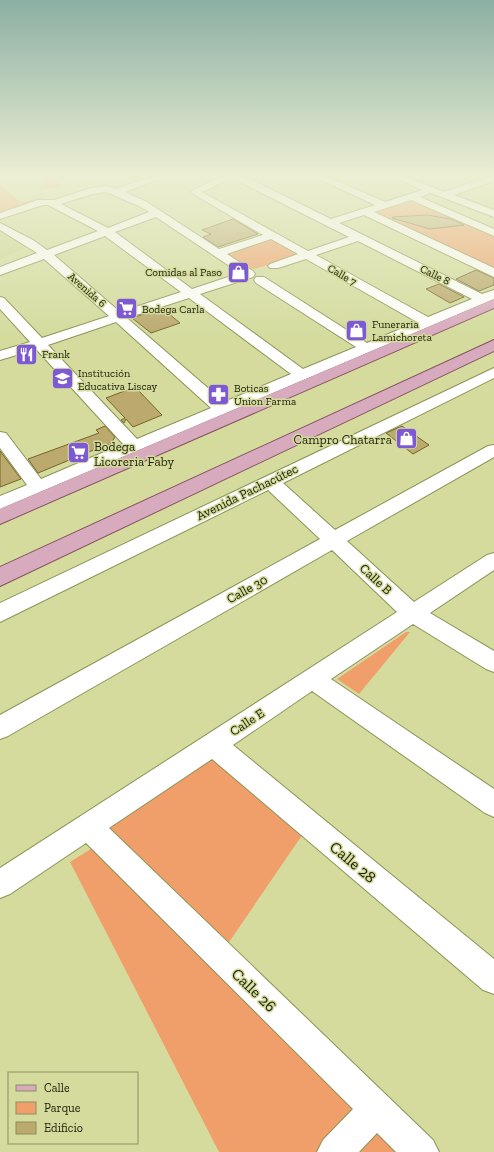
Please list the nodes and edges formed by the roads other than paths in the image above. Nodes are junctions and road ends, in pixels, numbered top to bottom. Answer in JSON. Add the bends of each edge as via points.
{"nodes":[{"id":1,"x":7,"y":230,"type":"edge"},
{"id":2,"x":110,"y":230,"type":"edge"},
{"id":3,"x":183,"y":230,"type":"edge"},
{"id":4,"x":263,"y":230,"type":"edge"},
{"id":5,"x":344,"y":230,"type":"edge"},
{"id":6,"x":402,"y":230,"type":"edge"},
{"id":7,"x":106,"y":231,"type":"junction"},
{"id":8,"x":273,"y":235,"type":"junction"},
{"id":9,"x":359,"y":237,"type":"junction"},
{"id":10,"x":219,"y":253,"type":"junction"},
{"id":11,"x":46,"y":254,"type":"junction"},
{"id":12,"x":308,"y":255,"type":"junction"},
{"id":13,"x":274,"y":266,"type":"dead end"},
{"id":14,"x":0,"y":271,"type":"edge"},
{"id":15,"x":494,"y":273,"type":"edge"},
{"id":16,"x":254,"y":277,"type":"junction"},
{"id":17,"x":192,"y":293,"type":"junction"},
{"id":18,"x":490,"y":299,"type":"edge"},
{"id":19,"x":0,"y":301,"type":"edge"},
{"id":20,"x":119,"y":318,"type":"junction"},
{"id":21,"x":426,"y":322,"type":"junction"},
{"id":22,"x":39,"y":343,"type":"junction"},
{"id":23,"x":494,"y":345,"type":"edge"},
{"id":24,"x":366,"y":348,"type":"junction"},
{"id":25,"x":0,"y":356,"type":"edge"},
{"id":26,"x":494,"y":372,"type":"edge"},
{"id":27,"x":303,"y":376,"type":"junction"},
{"id":28,"x":222,"y":409,"type":"junction"},
{"id":29,"x":0,"y":437,"type":"edge"},
{"id":30,"x":134,"y":446,"type":"junction"},
{"id":31,"x":494,"y":450,"type":"edge"},
{"id":32,"x":270,"y":481,"type":"junction"},
{"id":33,"x":38,"y":487,"type":"junction"},
{"id":34,"x":0,"y":503,"type":"edge"},
{"id":35,"x":0,"y":517,"type":"edge"},
{"id":36,"x":334,"y":541,"type":"junction"},
{"id":37,"x":494,"y":560,"type":"edge"},
{"id":38,"x":0,"y":577,"type":"edge"},
{"id":39,"x":0,"y":613,"type":"edge"},
{"id":40,"x":412,"y":613,"type":"junction"},
{"id":41,"x":494,"y":662,"type":"edge"},
{"id":42,"x":313,"y":679,"type":"junction"},
{"id":43,"x":0,"y":728,"type":"edge"},
{"id":44,"x":213,"y":744,"type":"junction"},
{"id":45,"x":494,"y":804,"type":"edge"},
{"id":46,"x":88,"y":826,"type":"junction"},
{"id":47,"x":0,"y":884,"type":"edge"},
{"id":48,"x":494,"y":978,"type":"edge"},
{"id":49,"x":377,"y":1109,"type":"junction"},
{"id":50,"x":335,"y":1152,"type":"edge"},
{"id":51,"x":421,"y":1152,"type":"edge"}],
"edges":[{"from":1,"to":11,"type":"street","name":"Avenida 6"},
{"from":2,"to":7,"type":"street"},
{"from":3,"to":10,"type":"street"},
{"from":4,"to":8,"type":"street","name":"Calle 7"},
{"from":5,"to":9,"type":"street","name":"Calle 8"},
{"from":6,"to":15,"type":"street"},
{"from":7,"to":11,"type":"street"},
{"from":7,"to":17,"type":"street"},
{"from":8,"to":10,"type":"street"},
{"from":8,"to":12,"type":"street","name":"Calle 7"},
{"from":9,"to":12,"type":"street"},
{"from":9,"to":18,"type":"street","name":"Calle 8"},
{"from":10,"to":16,"type":"street"},
{"from":11,"to":14,"type":"street"},
{"from":11,"to":20,"type":"street","name":"Avenida 6"},
{"from":12,"to":13,"type":"street"},
{"from":12,"to":21,"type":"street","name":"Calle 7"},
{"from":16,"to":17,"type":"street"},
{"from":16,"to":24,"type":"street"},
{"from":17,"to":20,"type":"street"},
{"from":17,"to":27,"type":"street"},
{"from":18,"to":21,"type":"street"},
{"from":18,"to":35,"type":"main road"},
{"from":19,"to":22,"type":"street"},
{"from":20,"to":22,"type":"street"},
{"from":20,"to":28,"type":"street","name":"Avenida 6"},
{"from":21,"to":24,"type":"street"},
{"from":22,"to":25,"type":"street"},
{"from":22,"to":30,"type":"street"},
{"from":23,"to":38,"type":"main road"},
{"from":24,"to":27,"type":"street"},
{"from":26,"to":32,"type":"street","name":"Avenida Pachacútec"},
{"from":27,"to":28,"type":"street"},
{"from":28,"to":30,"type":"street"},
{"from":29,"to":33,"type":"street"},
{"from":30,"to":33,"type":"street"},
{"from":31,"to":36,"type":"street","name":"Calle 30"},
{"from":32,"to":36,"type":"street","name":"Calle B"},
{"from":32,"to":39,"type":"street","name":"Avenida Pachacútec"},
{"from":33,"to":34,"type":"street"},
{"from":36,"to":40,"type":"street","name":"Calle B"},
{"from":36,"to":43,"type":"street","name":"Calle 30"},
{"from":37,"to":40,"type":"street","name":"Calle E"},
{"from":40,"to":41,"type":"street","name":"Calle B"},
{"from":40,"to":42,"type":"street","name":"Calle E"},
{"from":42,"to":44,"type":"street","name":"Calle E"},
{"from":42,"to":45,"type":"street"},
{"from":44,"to":46,"type":"street","name":"Calle E"},
{"from":44,"to":48,"type":"street","name":"Calle 28"},
{"from":46,"to":47,"type":"street","name":"Calle E"},
{"from":46,"to":49,"type":"street","name":"Calle 26"},
{"from":49,"to":50,"type":"street"},
{"from":49,"to":51,"type":"street","name":"Calle 26"}]}
